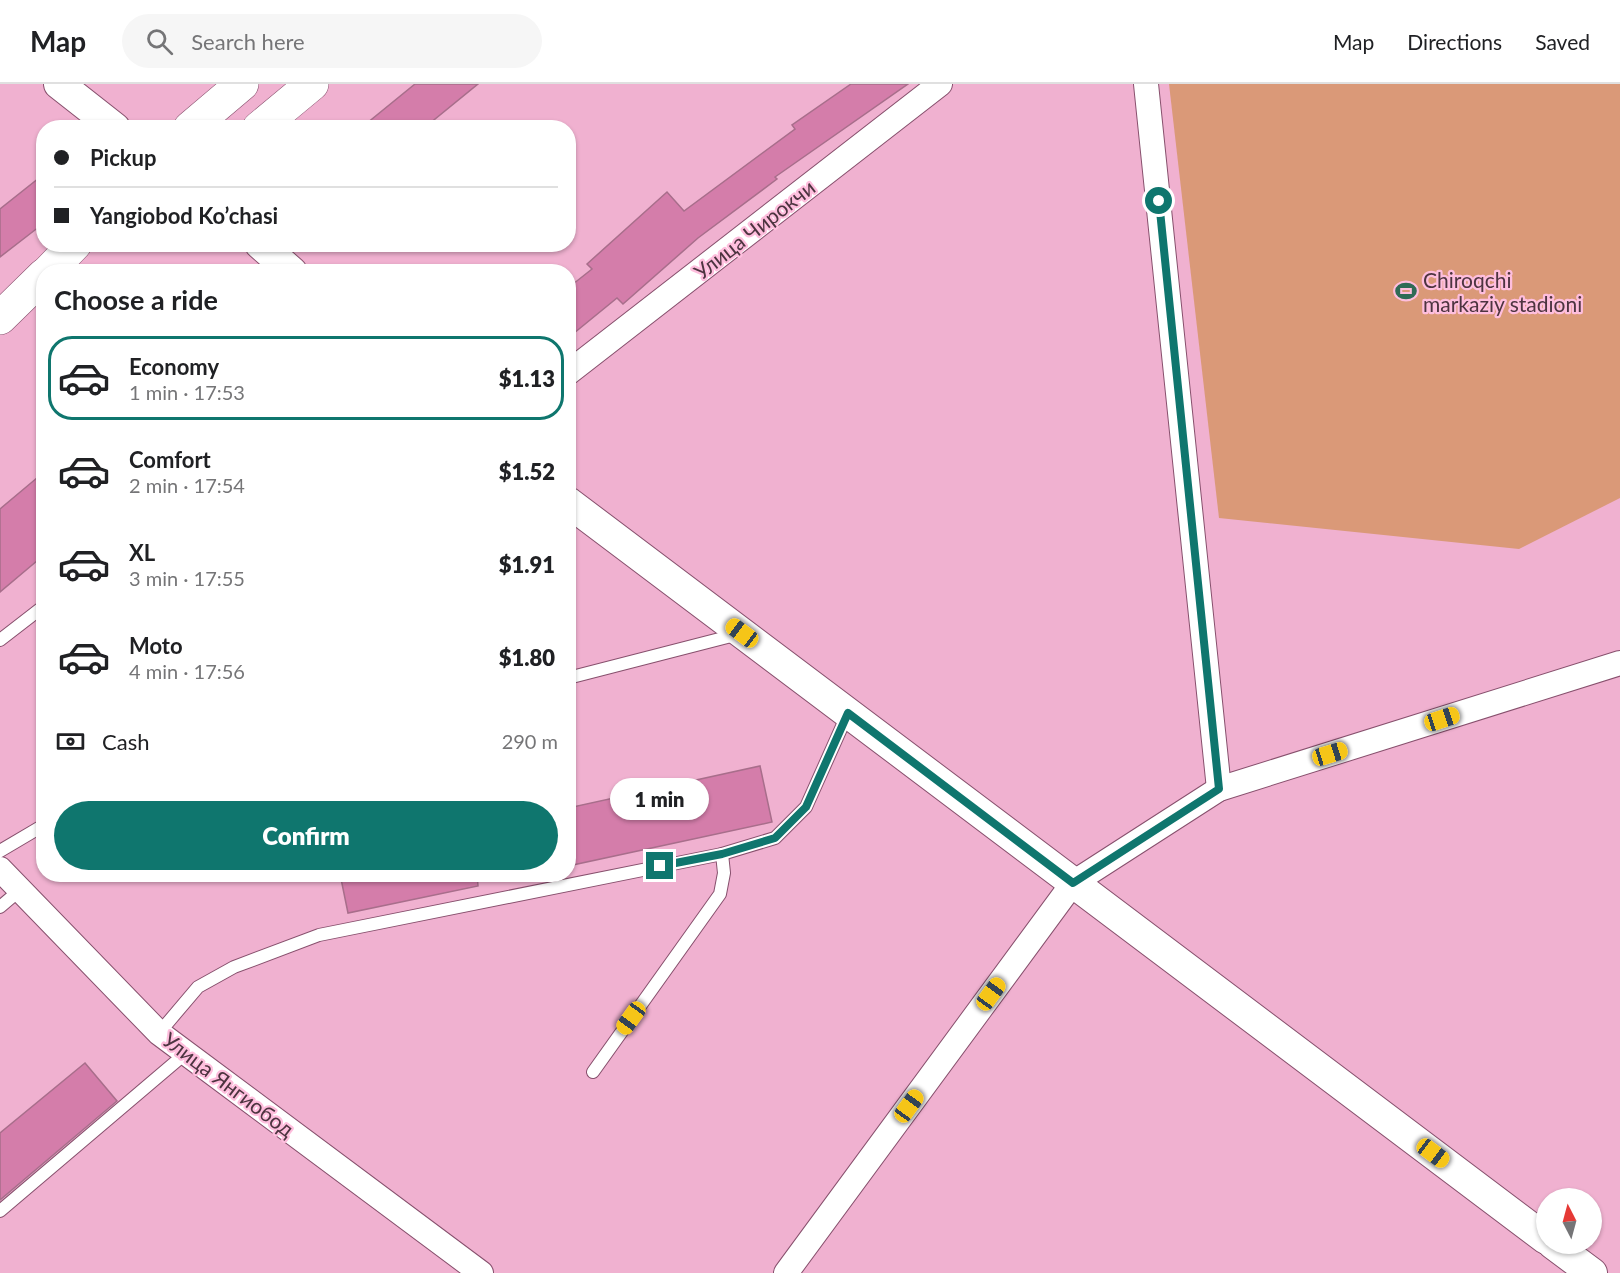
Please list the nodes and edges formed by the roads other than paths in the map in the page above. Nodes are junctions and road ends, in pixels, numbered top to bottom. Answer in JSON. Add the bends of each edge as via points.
{"nodes":[{"id":1,"x":59,"y":84,"type":"edge"},
{"id":2,"x":242,"y":84,"type":"edge"},
{"id":3,"x":312,"y":84,"type":"edge"},
{"id":4,"x":940,"y":84,"type":"edge"},
{"id":5,"x":1146,"y":84,"type":"edge"},
{"id":6,"x":105,"y":120,"type":"edge"},
{"id":7,"x":199,"y":120,"type":"edge"},
{"id":8,"x":269,"y":120,"type":"edge"},
{"id":9,"x":269,"y":252,"type":"edge"},
{"id":10,"x":283,"y":264,"type":"edge"},
{"id":11,"x":36,"y":283,"type":"edge"},
{"id":12,"x":0,"y":318,"type":"edge"},
{"id":13,"x":576,"y":367,"type":"edge"},
{"id":14,"x":576,"y":508,"type":"edge"},
{"id":15,"x":36,"y":612,"type":"edge"},
{"id":16,"x":742,"y":633,"type":"junction"},
{"id":17,"x":0,"y":640,"type":"edge"},
{"id":18,"x":1620,"y":663,"type":"edge"},
{"id":19,"x":576,"y":676,"type":"edge"},
{"id":20,"x":848,"y":713,"type":"junction"},
{"id":21,"x":1219,"y":789,"type":"junction"},
{"id":22,"x":36,"y":830,"type":"edge"},
{"id":23,"x":0,"y":851,"type":"edge"},
{"id":24,"x":722,"y":854,"type":"junction"},
{"id":25,"x":0,"y":869,"type":"edge"},
{"id":26,"x":1073,"y":883,"type":"junction"},
{"id":27,"x":21,"y":890,"type":"junction"},
{"id":28,"x":0,"y":907,"type":"edge"},
{"id":29,"x":159,"y":1033,"type":"junction"},
{"id":30,"x":186,"y":1053,"type":"junction"},
{"id":31,"x":593,"y":1072,"type":"dead end"},
{"id":32,"x":0,"y":1211,"type":"edge"},
{"id":33,"x":1536,"y":1231,"type":"edge"},
{"id":34,"x":1566,"y":1254,"type":"edge"},
{"id":35,"x":481,"y":1273,"type":"edge"},
{"id":36,"x":786,"y":1273,"type":"edge"},
{"id":37,"x":1592,"y":1273,"type":"edge"}],
"edges":[{"from":1,"to":6,"type":"street"},
{"from":2,"to":7,"type":"main road"},
{"from":3,"to":8,"type":"main road"},
{"from":4,"to":13,"type":"street","name":"Улица Чирокчи"},
{"from":5,"to":21,"type":"street"},
{"from":9,"to":10,"type":"street"},
{"from":11,"to":12,"type":"main road"},
{"from":14,"to":16,"type":"street"},
{"from":15,"to":17,"type":"lane"},
{"from":16,"to":19,"type":"lane"},
{"from":16,"to":20,"type":"street"},
{"from":18,"to":21,"type":"street"},
{"from":20,"to":24,"type":"lane","via":[[806,807],[775,838]]},
{"from":20,"to":26,"type":"street"},
{"from":21,"to":26,"type":"street"},
{"from":22,"to":23,"type":"lane"},
{"from":24,"to":29,"type":"lane","via":[[319,935],[234,967],[198,987]]},
{"from":24,"to":31,"type":"lane","via":[[720,894]]},
{"from":25,"to":27,"type":"street","name":"Улица Янгиобод"},
{"from":26,"to":33,"type":"street"},
{"from":26,"to":36,"type":"street"},
{"from":27,"to":28,"type":"lane"},
{"from":27,"to":29,"type":"street","name":"Улица Янгиобод"},
{"from":29,"to":30,"type":"street","name":"Улица Янгиобод"},
{"from":30,"to":32,"type":"lane"},
{"from":30,"to":35,"type":"street","name":"Улица Янгиобод"},
{"from":34,"to":37,"type":"street"}]}
